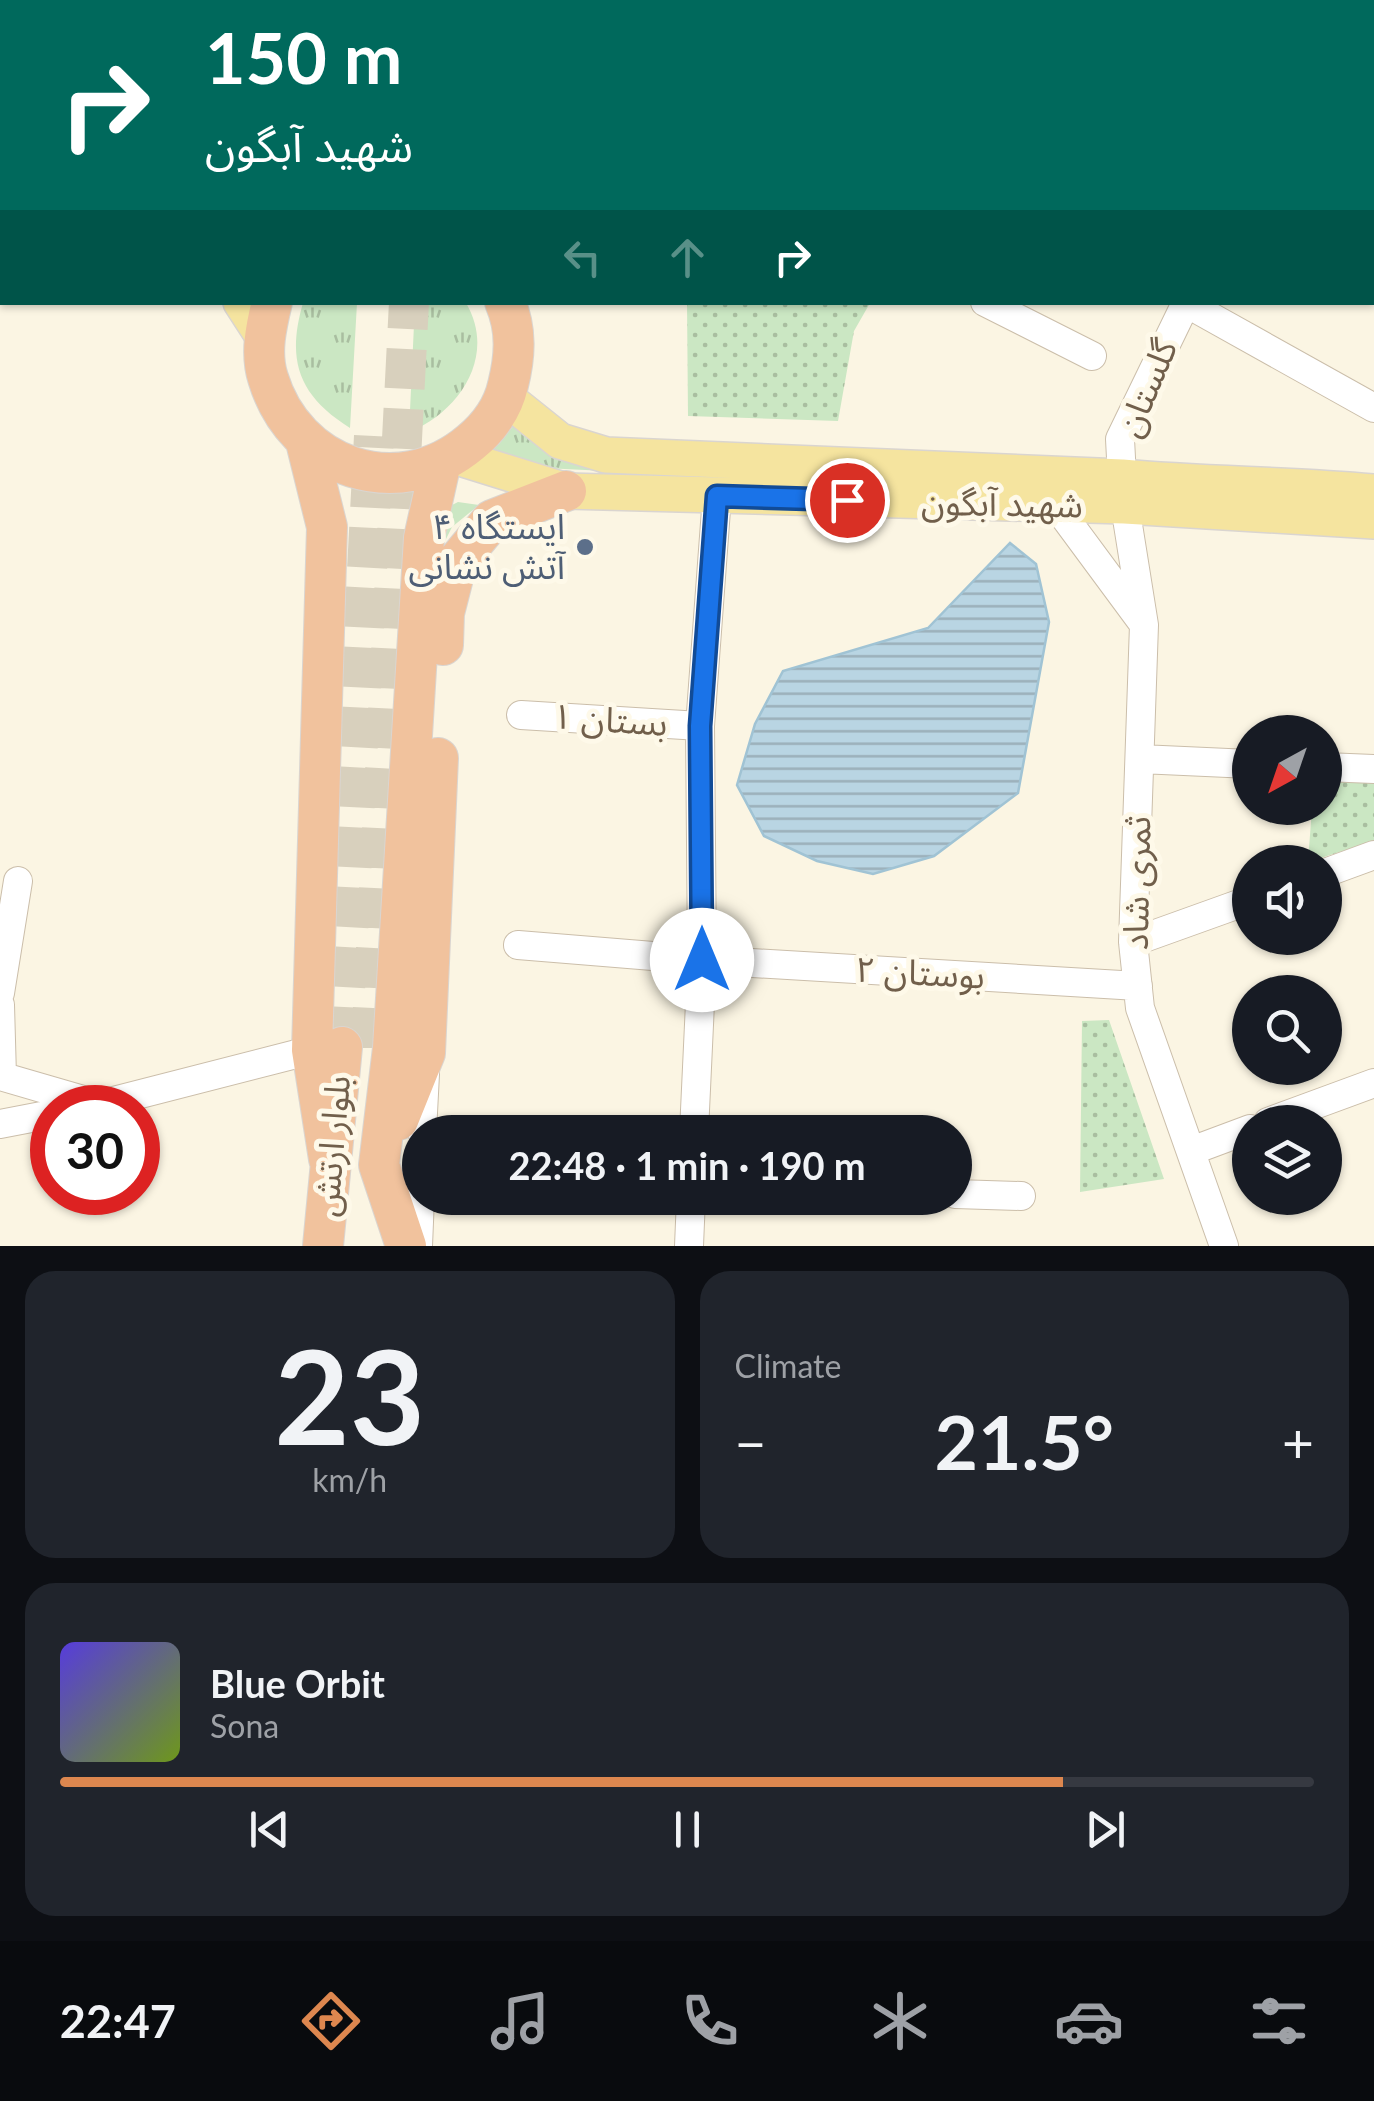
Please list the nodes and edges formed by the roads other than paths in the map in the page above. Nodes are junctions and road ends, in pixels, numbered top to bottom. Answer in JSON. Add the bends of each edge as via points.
{"nodes":[{"id":1,"x":246,"y":305,"type":"edge"},
{"id":2,"x":507,"y":305,"type":"edge"},
{"id":3,"x":991,"y":305,"type":"edge"},
{"id":4,"x":1185,"y":305,"type":"edge"},
{"id":5,"x":1191,"y":305,"type":"edge"},
{"id":6,"x":268,"y":319,"type":"edge"},
{"id":7,"x":1092,"y":356,"type":"dead end"},
{"id":8,"x":505,"y":397,"type":"junction"},
{"id":9,"x":1374,"y":408,"type":"edge"},
{"id":10,"x":306,"y":442,"type":"junction"},
{"id":11,"x":448,"y":459,"type":"junction"},
{"id":12,"x":880,"y":484,"type":"junction"},
{"id":13,"x":566,"y":491,"type":"junction"},
{"id":14,"x":1123,"y":492,"type":"junction"},
{"id":15,"x":1374,"y":492,"type":"edge"},
{"id":16,"x":717,"y":496,"type":"junction"},
{"id":17,"x":1057,"y":507,"type":"junction"},
{"id":18,"x":1374,"y":521,"type":"edge"},
{"id":19,"x":1144,"y":626,"type":"junction"},
{"id":20,"x":520,"y":714,"type":"dead end"},
{"id":21,"x":700,"y":726,"type":"junction"},
{"id":22,"x":1140,"y":759,"type":"junction"},
{"id":23,"x":1232,"y":763,"type":"edge"},
{"id":24,"x":1342,"y":768,"type":"edge"},
{"id":25,"x":1374,"y":769,"type":"edge"},
{"id":26,"x":1374,"y":855,"type":"edge"},
{"id":27,"x":1342,"y":866,"type":"edge"},
{"id":28,"x":18,"y":880,"type":"dead end"},
{"id":29,"x":1232,"y":907,"type":"edge"},
{"id":30,"x":1134,"y":942,"type":"junction"},
{"id":31,"x":518,"y":945,"type":"dead end"},
{"id":32,"x":702,"y":960,"type":"junction"},
{"id":33,"x":1138,"y":986,"type":"junction"},
{"id":34,"x":0,"y":994,"type":"edge"},
{"id":35,"x":0,"y":1005,"type":"edge"},
{"id":36,"x":341,"y":1048,"type":"junction"},
{"id":37,"x":426,"y":1053,"type":"junction"},
{"id":38,"x":1,"y":1076,"type":"edge"},
{"id":39,"x":1374,"y":1084,"type":"edge"},
{"id":40,"x":30,"y":1085,"type":"edge"},
{"id":41,"x":160,"y":1090,"type":"edge"},
{"id":42,"x":1315,"y":1105,"type":"edge"},
{"id":43,"x":423,"y":1115,"type":"edge"},
{"id":44,"x":695,"y":1115,"type":"edge"},
{"id":45,"x":30,"y":1118,"type":"edge"},
{"id":46,"x":0,"y":1124,"type":"edge"},
{"id":47,"x":1232,"y":1136,"type":"edge"},
{"id":48,"x":1190,"y":1151,"type":"junction"},
{"id":49,"x":379,"y":1165,"type":"junction"},
{"id":50,"x":972,"y":1195,"type":"edge"},
{"id":51,"x":1021,"y":1196,"type":"dead end"},
{"id":52,"x":419,"y":1215,"type":"edge"},
{"id":53,"x":690,"y":1215,"type":"edge"},
{"id":54,"x":324,"y":1246,"type":"edge"},
{"id":55,"x":377,"y":1246,"type":"edge"},
{"id":56,"x":406,"y":1246,"type":"edge"},
{"id":57,"x":418,"y":1246,"type":"edge"},
{"id":58,"x":689,"y":1246,"type":"edge"},
{"id":59,"x":1224,"y":1246,"type":"edge"}],
"edges":[{"from":1,"to":6,"type":"main road"},
{"from":2,"to":8,"type":"highway","via":[[515,359]]},
{"from":3,"to":7,"type":"street"},
{"from":4,"to":14,"type":"street","name":"گلستان","via":[[1120,438]]},
{"from":5,"to":9,"type":"street"},
{"from":6,"to":10,"type":"highway","via":[[266,375],[281,412]]},
{"from":8,"to":11,"type":"highway","via":[[484,430]]},
{"from":8,"to":12,"type":"main road","name":"شهید آبگون","via":[[560,441],[606,455]]},
{"from":10,"to":11,"type":"highway","via":[[352,468],[378,473]]},
{"from":10,"to":36,"type":"highway","via":[[327,527]]},
{"from":11,"to":13,"type":"main road","name":"شهید آبگون"},
{"from":11,"to":49,"type":"highway","via":[[424,538],[393,1048]]},
{"from":12,"to":14,"type":"main road","name":"شهید آبگون"},
{"from":12,"to":16,"type":"main road","name":"شهید آبگون"},
{"from":12,"to":17,"type":"main road","name":"شهید آبگون"},
{"from":13,"to":16,"type":"main road","name":"شهید آبگون"},
{"from":13,"to":37,"type":"highway","via":[[492,520],[457,562],[444,613]]},
{"from":14,"to":15,"type":"main road","name":"شهید آبگون","via":[[1175,482]]},
{"from":14,"to":17,"type":"main road","name":"شهید آبگون"},
{"from":14,"to":18,"type":"main road","name":"شهید آبگون"},
{"from":14,"to":19,"type":"street","name":"ثمری شاد"},
{"from":16,"to":21,"type":"street"},
{"from":17,"to":19,"type":"street"},
{"from":19,"to":22,"type":"street","name":"ثمری شاد"},
{"from":20,"to":21,"type":"street","name":"بستان ۱"},
{"from":21,"to":32,"type":"street"},
{"from":22,"to":23,"type":"street"},
{"from":22,"to":30,"type":"street","name":"ثمری شاد"},
{"from":24,"to":25,"type":"street"},
{"from":26,"to":27,"type":"street"},
{"from":28,"to":34,"type":"street"},
{"from":29,"to":30,"type":"street"},
{"from":30,"to":33,"type":"street","name":"ثمری شاد"},
{"from":31,"to":32,"type":"street","name":"بوستان ۲"},
{"from":32,"to":33,"type":"street","name":"بوستان ۲"},
{"from":32,"to":44,"type":"street"},
{"from":33,"to":48,"type":"street","name":"ثمری شاد"},
{"from":35,"to":38,"type":"street"},
{"from":36,"to":41,"type":"street"},
{"from":36,"to":49,"type":"highway","name":"بلوار ارتش"},
{"from":36,"to":54,"type":"highway","name":"بلوار ارتش"},
{"from":37,"to":43,"type":"street"},
{"from":37,"to":49,"type":"highway"},
{"from":38,"to":40,"type":"street"},
{"from":39,"to":42,"type":"street"},
{"from":45,"to":46,"type":"street"},
{"from":47,"to":48,"type":"street"},
{"from":48,"to":59,"type":"street","name":"ثمری شاد"},
{"from":49,"to":55,"type":"highway","name":"بلوار ارتش"},
{"from":49,"to":56,"type":"highway"},
{"from":50,"to":51,"type":"street"},
{"from":52,"to":57,"type":"street"},
{"from":53,"to":58,"type":"street"}]}
